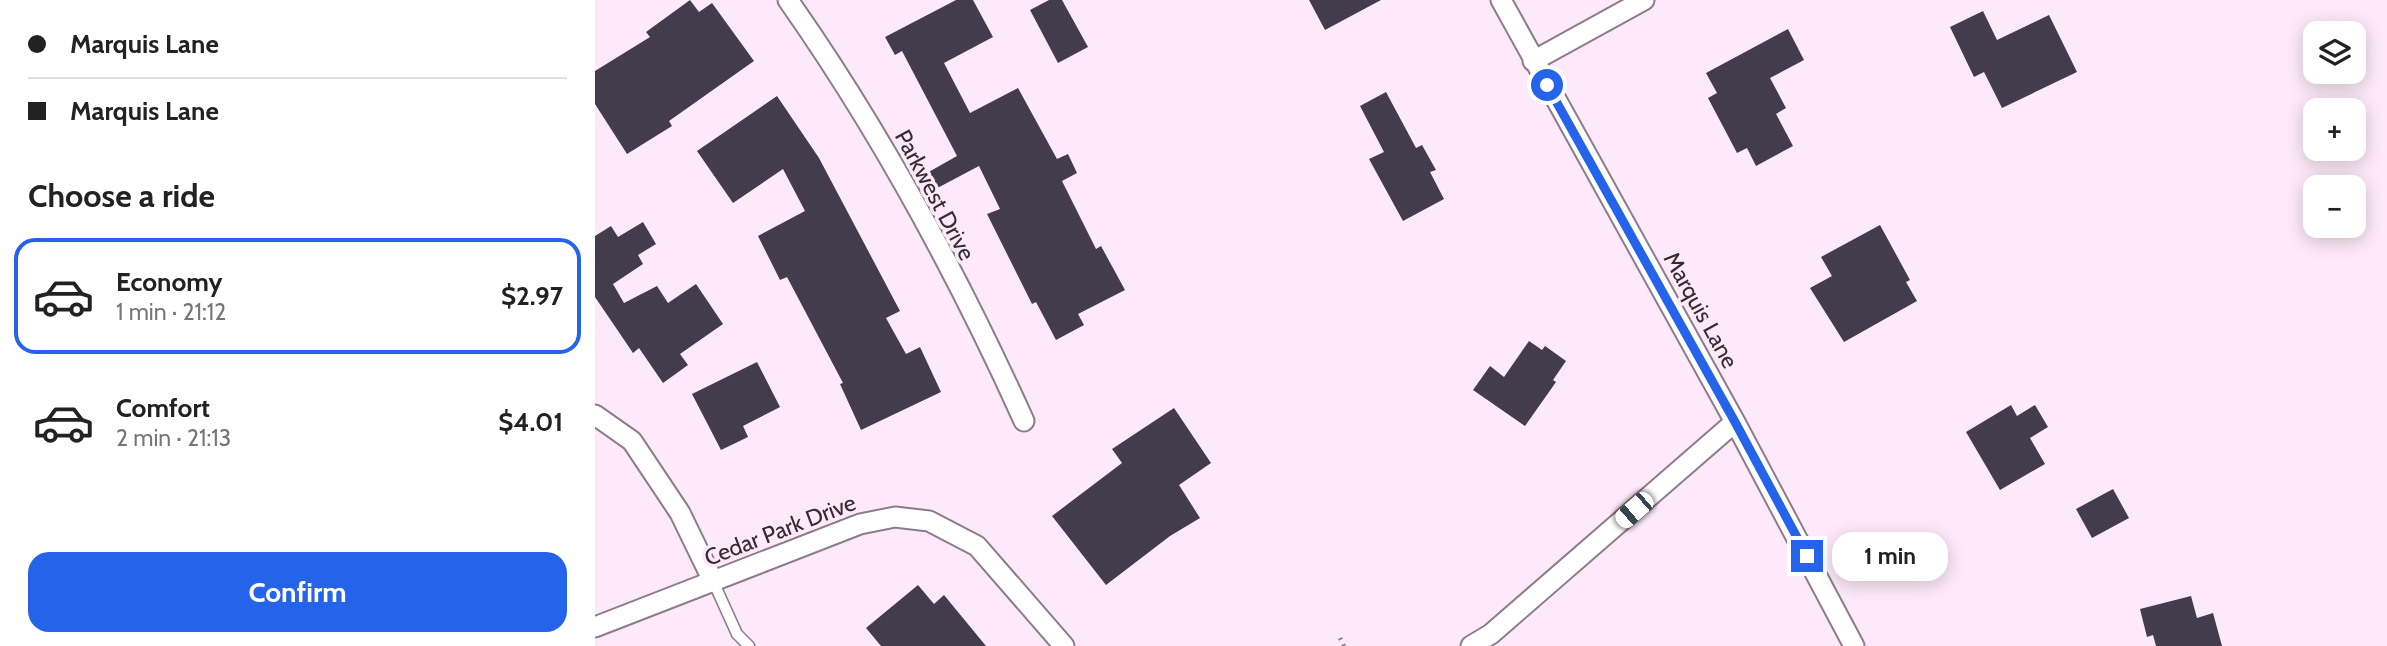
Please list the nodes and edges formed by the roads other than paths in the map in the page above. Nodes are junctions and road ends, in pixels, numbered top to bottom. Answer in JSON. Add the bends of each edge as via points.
{"nodes":[{"id":1,"x":788,"y":0,"type":"edge"},
{"id":2,"x":1501,"y":0,"type":"edge"},
{"id":3,"x":1644,"y":0,"type":"edge"},
{"id":4,"x":1533,"y":61,"type":"junction"},
{"id":5,"x":595,"y":415,"type":"edge"},
{"id":6,"x":1024,"y":421,"type":"dead end"},
{"id":7,"x":1735,"y":422,"type":"junction"},
{"id":8,"x":713,"y":581,"type":"junction"},
{"id":9,"x":595,"y":627,"type":"edge"},
{"id":10,"x":749,"y":646,"type":"edge"},
{"id":11,"x":1064,"y":646,"type":"edge"},
{"id":12,"x":1471,"y":646,"type":"edge"},
{"id":13,"x":1854,"y":646,"type":"edge"}],
"edges":[{"from":1,"to":6,"type":"street","name":"Parkwest Drive","via":[[882,146],[997,361]]},
{"from":2,"to":4,"type":"street","name":"Marquis Lane"},
{"from":3,"to":4,"type":"street"},
{"from":4,"to":7,"type":"street","name":"Marquis Lane"},
{"from":5,"to":8,"type":"street","via":[[632,441],[680,513]]},
{"from":7,"to":12,"type":"street","via":[[1492,634]]},
{"from":7,"to":13,"type":"street","name":"Marquis Lane"},
{"from":8,"to":9,"type":"street","name":"Cedar Park Drive"},
{"from":8,"to":10,"type":"lane","via":[[737,634]]},
{"from":8,"to":11,"type":"street","name":"Cedar Park Drive","via":[[860,524],[895,517],[929,521],[977,546]]}]}
